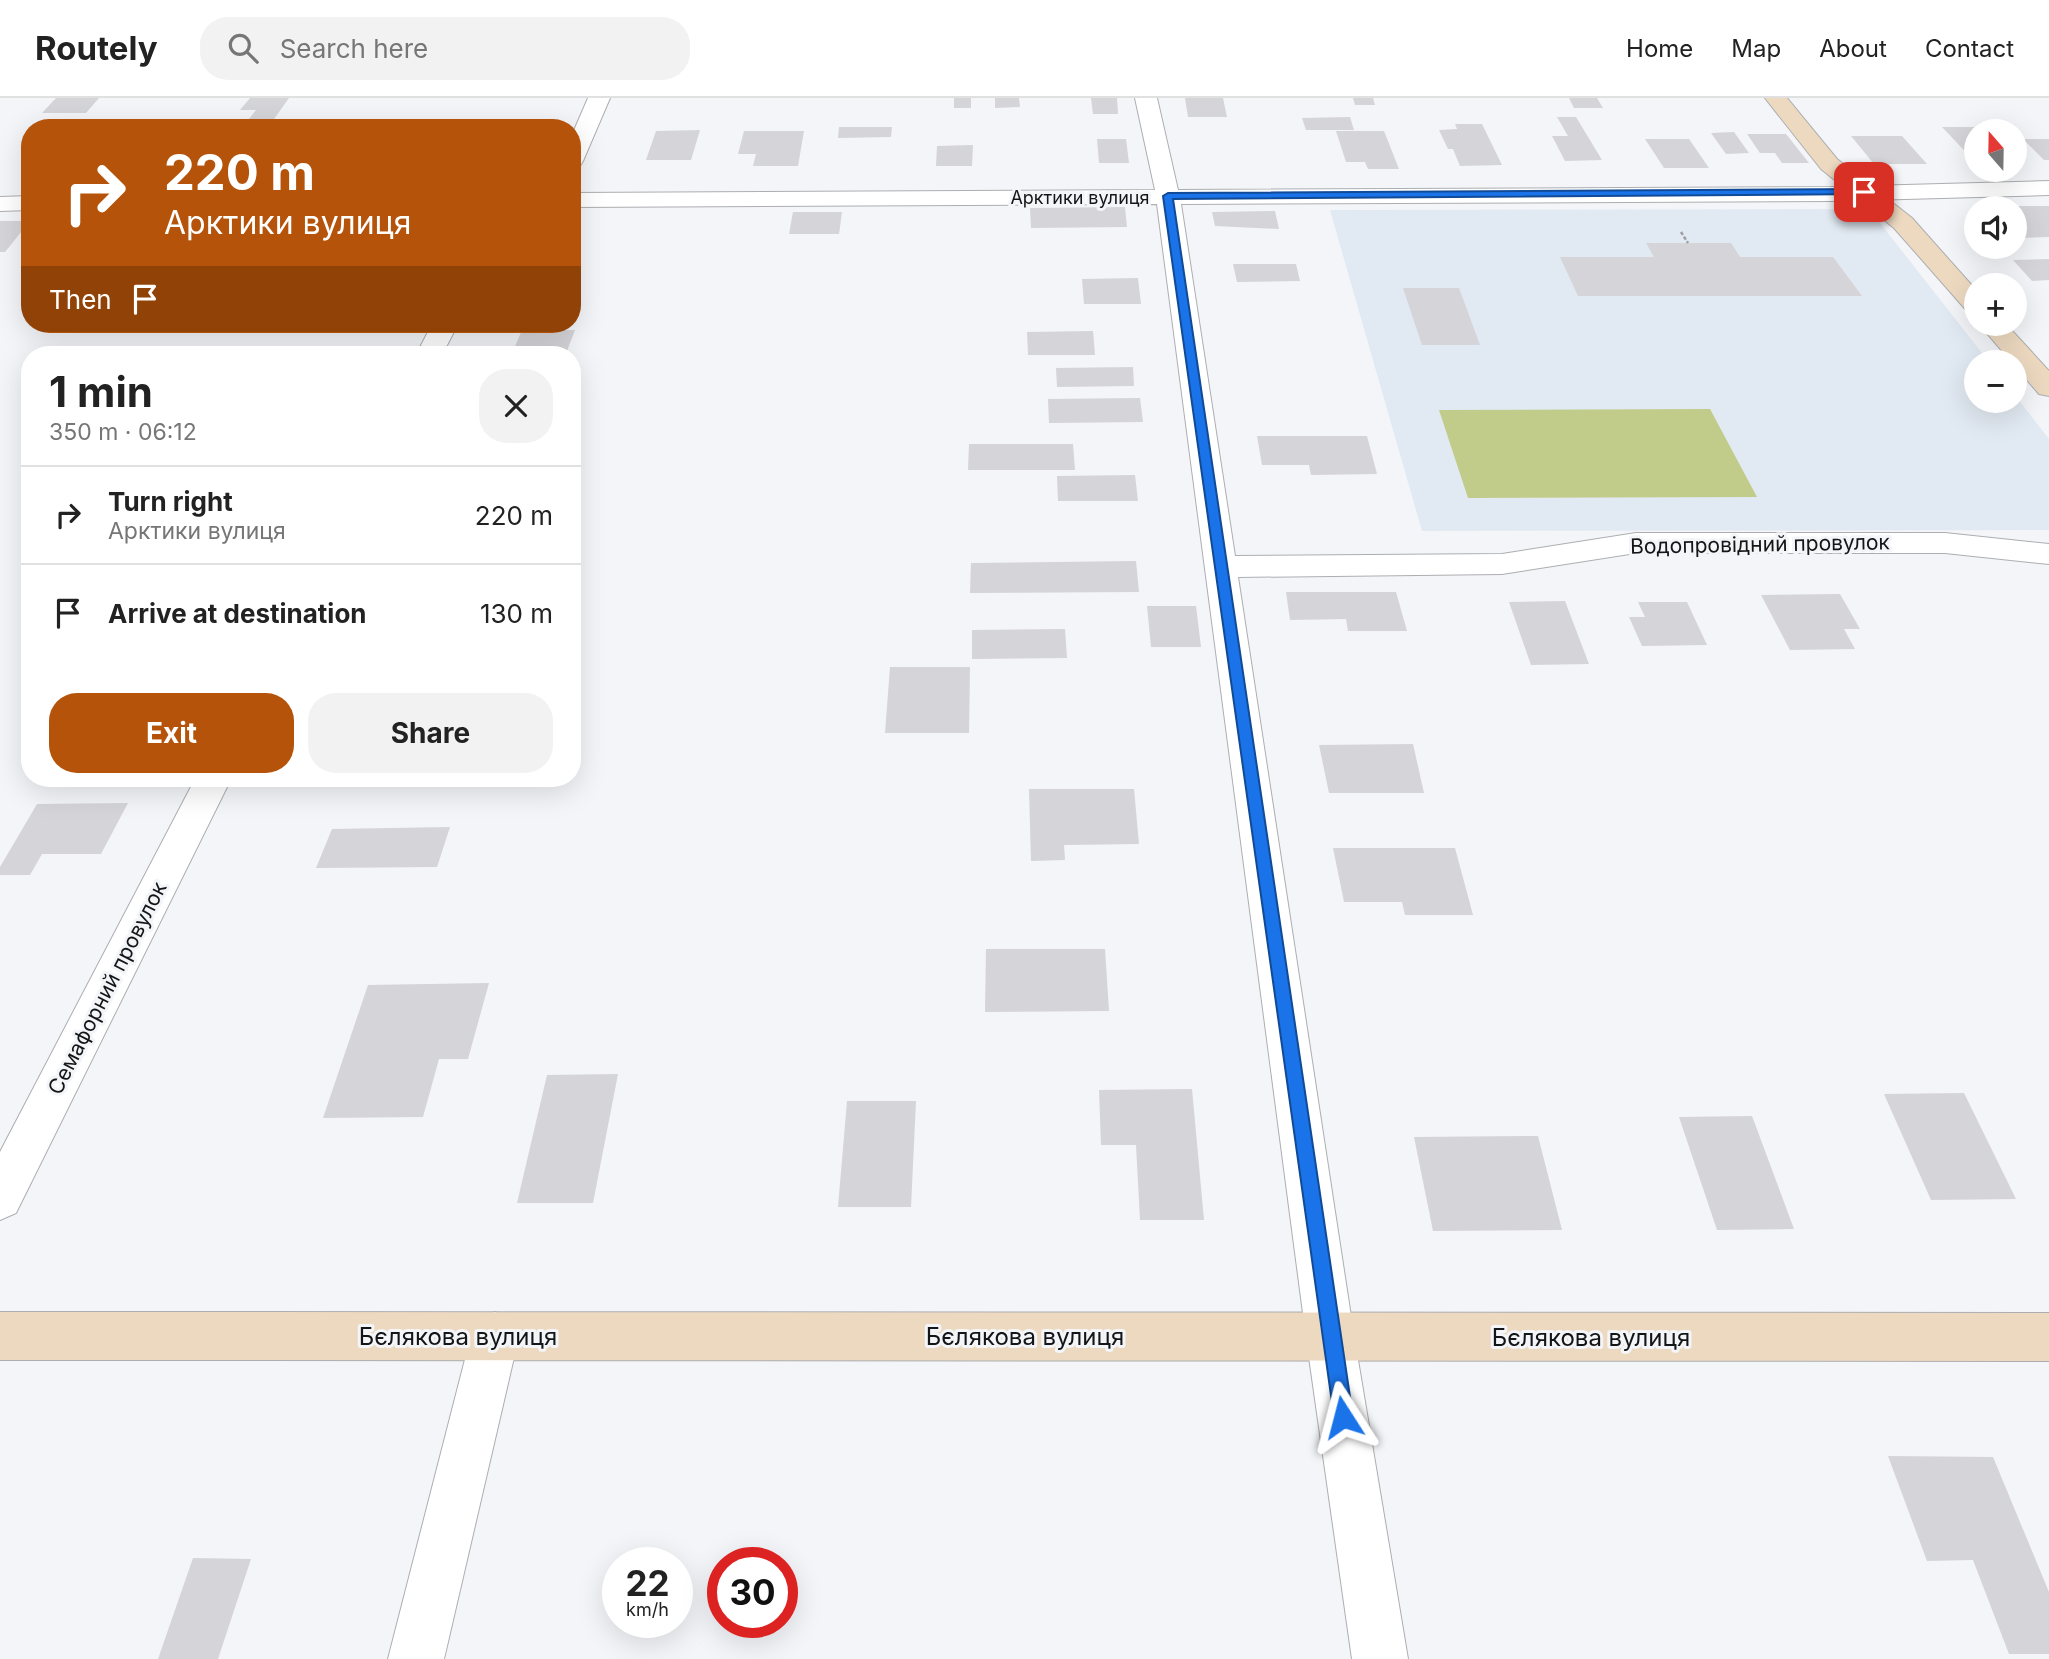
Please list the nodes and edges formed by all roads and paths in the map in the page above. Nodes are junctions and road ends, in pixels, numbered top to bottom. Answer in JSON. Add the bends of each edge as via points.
{"nodes":[{"id":1,"x":599,"y":98,"type":"edge"},
{"id":2,"x":1146,"y":98,"type":"edge"},
{"id":3,"x":1776,"y":98,"type":"edge"},
{"id":4,"x":581,"y":140,"type":"edge"},
{"id":5,"x":2049,"y":188,"type":"edge"},
{"id":6,"x":1864,"y":192,"type":"junction"},
{"id":7,"x":1168,"y":196,"type":"junction"},
{"id":8,"x":581,"y":200,"type":"edge"},
{"id":9,"x":21,"y":203,"type":"edge"},
{"id":10,"x":0,"y":204,"type":"edge"},
{"id":11,"x":1964,"y":292,"type":"edge"},
{"id":12,"x":2003,"y":336,"type":"edge"},
{"id":13,"x":2049,"y":388,"type":"edge"},
{"id":14,"x":2049,"y":554,"type":"edge"},
{"id":15,"x":1221,"y":567,"type":"junction"},
{"id":16,"x":209,"y":787,"type":"edge"},
{"id":17,"x":0,"y":1198,"type":"edge"},
{"id":18,"x":0,"y":1336,"type":"edge"},
{"id":19,"x":495,"y":1336,"type":"junction"},
{"id":20,"x":1330,"y":1336,"type":"junction"},
{"id":21,"x":2049,"y":1337,"type":"edge"},
{"id":22,"x":416,"y":1659,"type":"edge"},
{"id":23,"x":1380,"y":1659,"type":"edge"}],
"edges":[{"from":1,"to":4,"type":"street"},
{"from":2,"to":7,"type":"street"},
{"from":3,"to":6,"type":"street","via":[[1829,164]]},
{"from":5,"to":6,"type":"street","name":"Арктики вулиця"},
{"from":6,"to":7,"type":"street","name":"Арктики вулиця"},
{"from":6,"to":11,"type":"street","via":[[1903,223]]},
{"from":7,"to":8,"type":"street","name":"Арктики вулиця"},
{"from":7,"to":15,"type":"street"},
{"from":9,"to":10,"type":"street"},
{"from":12,"to":13,"type":"street"},
{"from":14,"to":15,"type":"street","name":"Водопровідний провулок","via":[[1945,543],[1636,543],[1502,564]]},
{"from":15,"to":20,"type":"street"},
{"from":16,"to":17,"type":"street","name":"Семафорний провулок"},
{"from":18,"to":19,"type":"street","name":"Бєлякова вулиця"},
{"from":19,"to":20,"type":"street","name":"Бєлякова вулиця"},
{"from":19,"to":22,"type":"street"},
{"from":20,"to":21,"type":"street","name":"Бєлякова вулиця"},
{"from":20,"to":23,"type":"street"}]}
